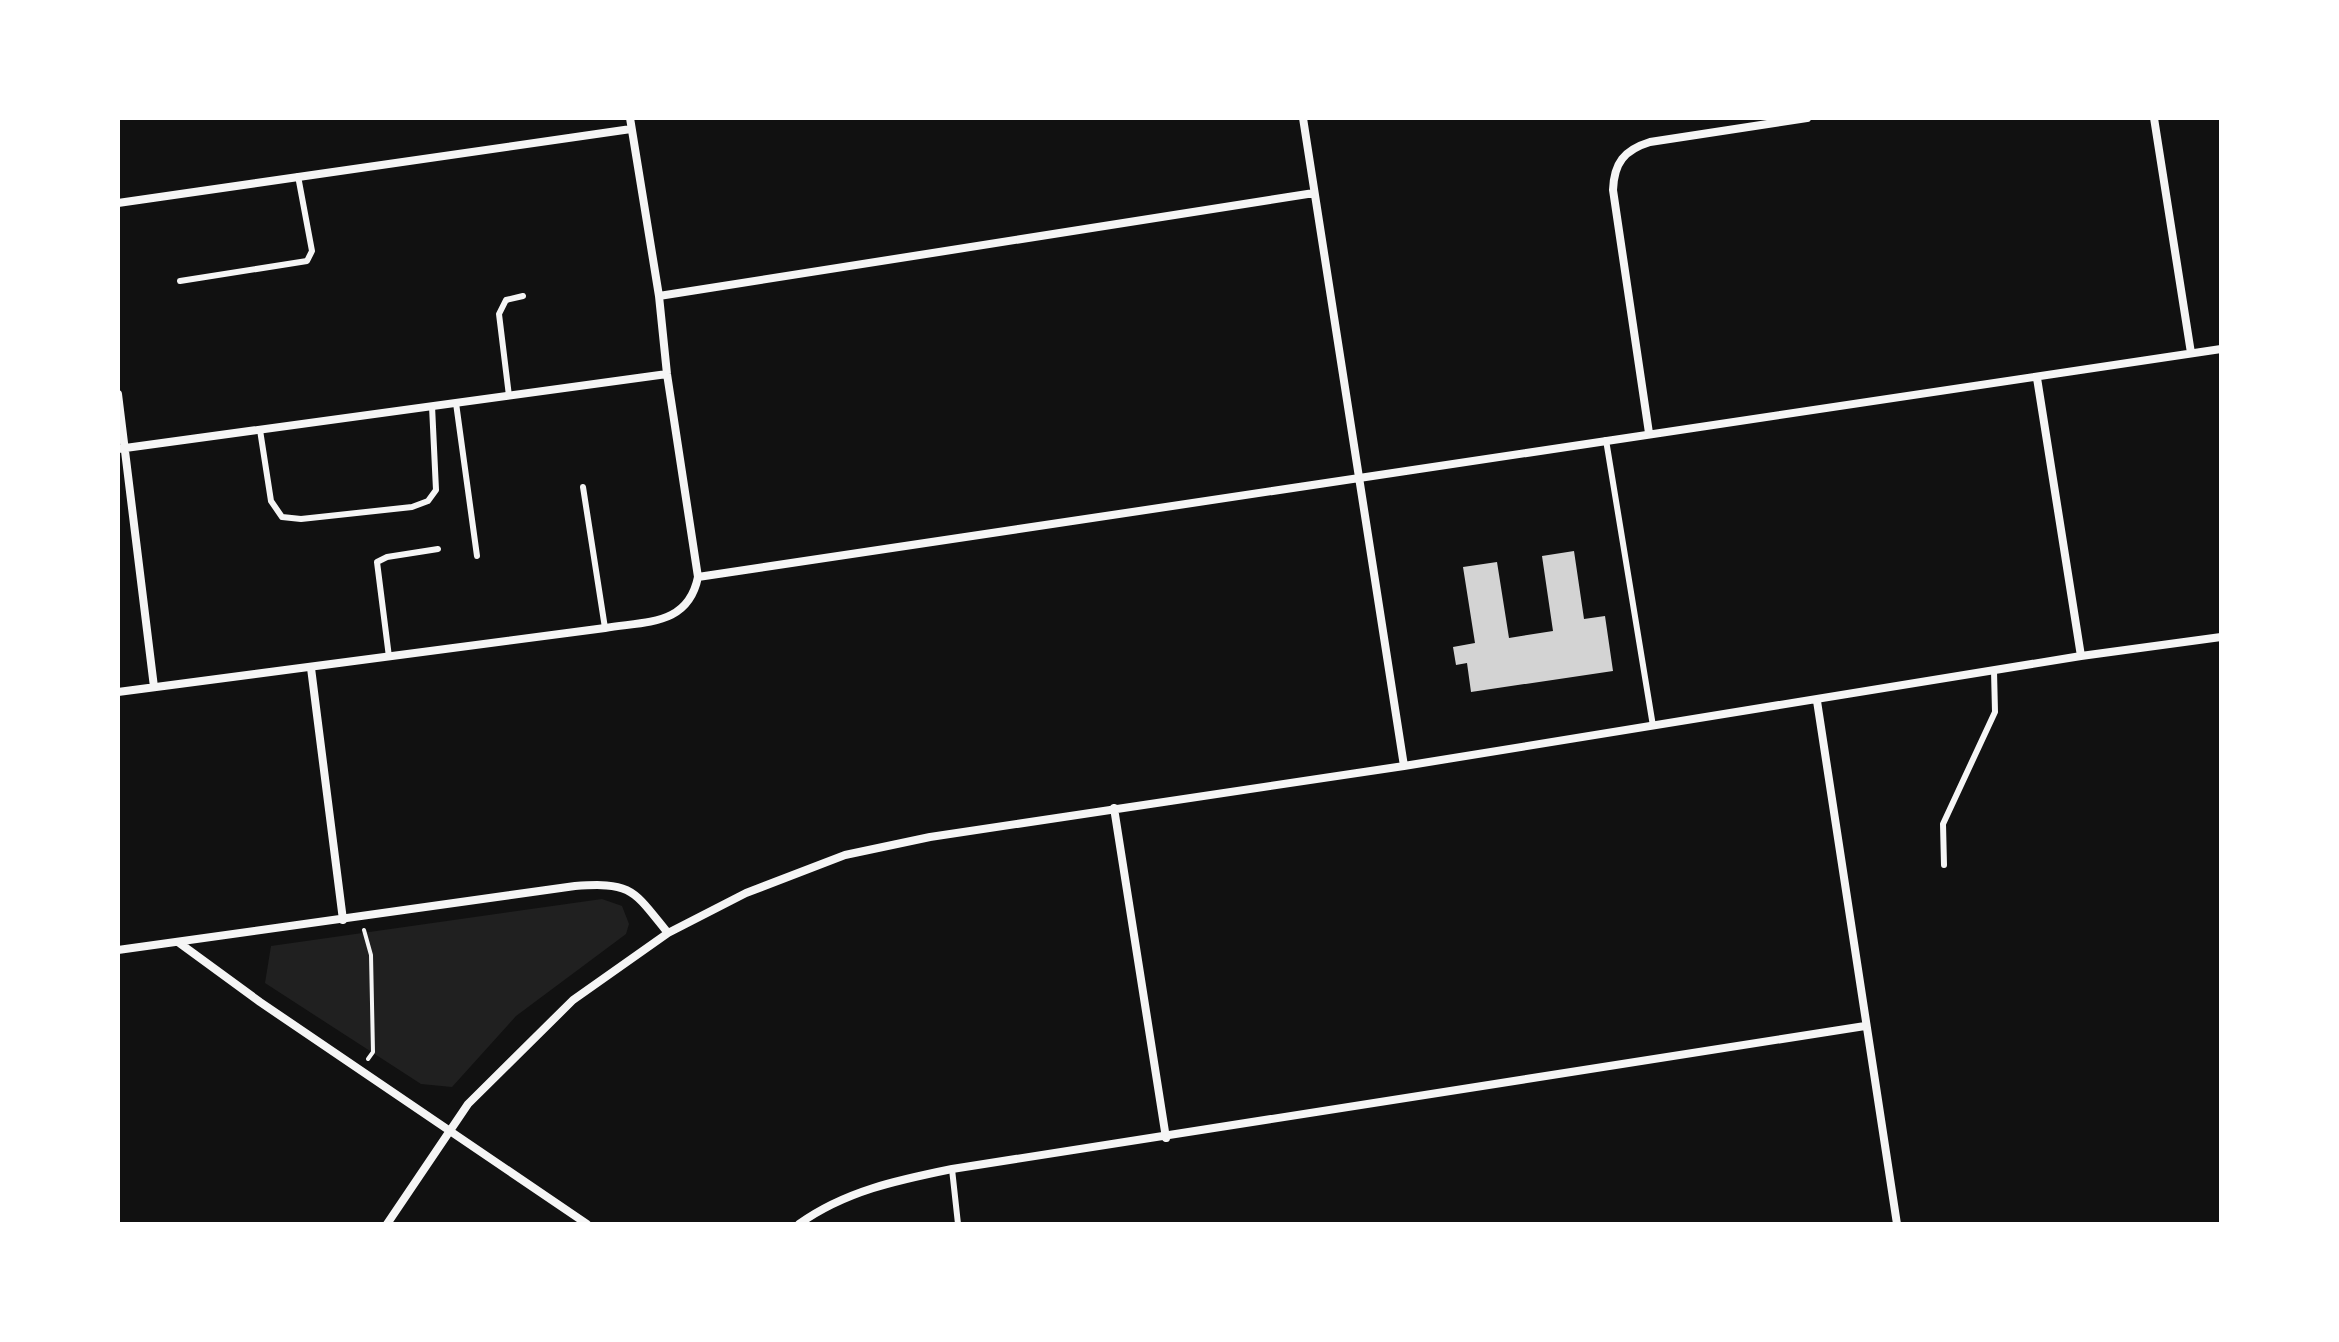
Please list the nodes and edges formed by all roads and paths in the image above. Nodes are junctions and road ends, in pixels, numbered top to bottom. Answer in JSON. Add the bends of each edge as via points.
{"nodes":[{"id":1,"x":630,"y":118,"type":"edge"},
{"id":2,"x":1303,"y":118,"type":"edge"},
{"id":3,"x":1807,"y":118,"type":"edge"},
{"id":4,"x":2154,"y":118,"type":"edge"},
{"id":5,"x":631,"y":129,"type":"junction"},
{"id":6,"x":298,"y":176,"type":"junction"},
{"id":7,"x":1314,"y":193,"type":"junction"},
{"id":8,"x":118,"y":203,"type":"edge"},
{"id":9,"x":180,"y":281,"type":"dead end"},
{"id":10,"x":523,"y":296,"type":"dead end"},
{"id":11,"x":659,"y":296,"type":"junction"},
{"id":12,"x":2221,"y":349,"type":"edge"},
{"id":13,"x":2191,"y":353,"type":"junction"},
{"id":14,"x":667,"y":374,"type":"junction"},
{"id":15,"x":2037,"y":378,"type":"junction"},
{"id":16,"x":118,"y":394,"type":"edge"},
{"id":17,"x":509,"y":396,"type":"junction"},
{"id":18,"x":456,"y":403,"type":"junction"},
{"id":19,"x":432,"y":406,"type":"junction"},
{"id":20,"x":260,"y":430,"type":"junction"},
{"id":21,"x":1649,"y":433,"type":"junction"},
{"id":22,"x":1606,"y":440,"type":"junction"},
{"id":23,"x":122,"y":449,"type":"edge"},
{"id":24,"x":1358,"y":478,"type":"junction"},
{"id":25,"x":583,"y":487,"type":"dead end"},
{"id":26,"x":438,"y":549,"type":"dead end"},
{"id":27,"x":477,"y":556,"type":"dead end"},
{"id":28,"x":698,"y":577,"type":"junction"},
{"id":29,"x":605,"y":628,"type":"junction"},
{"id":30,"x":2221,"y":637,"type":"edge"},
{"id":31,"x":2081,"y":656,"type":"junction"},
{"id":32,"x":389,"y":657,"type":"junction"},
{"id":33,"x":311,"y":668,"type":"junction"},
{"id":34,"x":1994,"y":671,"type":"junction"},
{"id":35,"x":154,"y":687,"type":"junction"},
{"id":36,"x":118,"y":692,"type":"edge"},
{"id":37,"x":1817,"y":701,"type":"junction"},
{"id":38,"x":1653,"y":726,"type":"junction"},
{"id":39,"x":1404,"y":766,"type":"junction"},
{"id":40,"x":1114,"y":808,"type":"junction"},
{"id":41,"x":1944,"y":865,"type":"dead end"},
{"id":42,"x":361,"y":918,"type":"junction"},
{"id":43,"x":343,"y":920,"type":"junction"},
{"id":44,"x":668,"y":933,"type":"junction"},
{"id":45,"x":177,"y":942,"type":"junction"},
{"id":46,"x":118,"y":950,"type":"edge"},
{"id":47,"x":1865,"y":1026,"type":"junction"},
{"id":48,"x":361,"y":1071,"type":"junction"},
{"id":49,"x":448,"y":1130,"type":"junction"},
{"id":50,"x":1166,"y":1138,"type":"junction"},
{"id":51,"x":952,"y":1169,"type":"junction"},
{"id":52,"x":387,"y":1224,"type":"edge"},
{"id":53,"x":587,"y":1224,"type":"edge"},
{"id":54,"x":799,"y":1224,"type":"edge"},
{"id":55,"x":958,"y":1224,"type":"edge"},
{"id":56,"x":1897,"y":1224,"type":"edge"}],
"edges":[{"from":1,"to":5,"type":"street"},
{"from":2,"to":7,"type":"street"},
{"from":3,"to":21,"type":"street","via":[[1650,142],[1622,156],[1613,190]]},
{"from":4,"to":13,"type":"street"},
{"from":5,"to":6,"type":"street"},
{"from":5,"to":11,"type":"street"},
{"from":6,"to":8,"type":"street"},
{"from":6,"to":9,"type":"lane","via":[[312,251],[307,261]]},
{"from":7,"to":11,"type":"street"},
{"from":7,"to":24,"type":"street"},
{"from":10,"to":17,"type":"lane","via":[[506,300],[499,314]]},
{"from":11,"to":14,"type":"street"},
{"from":12,"to":13,"type":"street"},
{"from":13,"to":15,"type":"street"},
{"from":14,"to":17,"type":"street"},
{"from":14,"to":28,"type":"street"},
{"from":15,"to":21,"type":"street"},
{"from":15,"to":31,"type":"street"},
{"from":16,"to":23,"type":"street"},
{"from":17,"to":18,"type":"street"},
{"from":18,"to":19,"type":"street"},
{"from":18,"to":27,"type":"lane"},
{"from":19,"to":20,"type":"street"},
{"from":19,"to":20,"type":"lane","via":[[436,490],[428,501],[412,507],[282,517],[271,501]]},
{"from":20,"to":23,"type":"street"},
{"from":21,"to":22,"type":"street"},
{"from":22,"to":24,"type":"street"},
{"from":22,"to":38,"type":"lane"},
{"from":23,"to":35,"type":"street"},
{"from":24,"to":28,"type":"street"},
{"from":24,"to":39,"type":"street"},
{"from":25,"to":29,"type":"lane"},
{"from":26,"to":32,"type":"lane","via":[[377,562]]},
{"from":28,"to":29,"type":"street","via":[[694,595],[668,618]]},
{"from":29,"to":32,"type":"street"},
{"from":30,"to":31,"type":"street"},
{"from":31,"to":34,"type":"street"},
{"from":32,"to":33,"type":"street"},
{"from":33,"to":35,"type":"street"},
{"from":33,"to":43,"type":"street"},
{"from":34,"to":37,"type":"street"},
{"from":34,"to":41,"type":"lane","via":[[1996,709],[1943,824]]},
{"from":35,"to":36,"type":"street"},
{"from":37,"to":38,"type":"street"},
{"from":37,"to":47,"type":"street"},
{"from":38,"to":39,"type":"street"},
{"from":39,"to":40,"type":"street"},
{"from":40,"to":44,"type":"street","via":[[845,855],[746,893]]},
{"from":40,"to":50,"type":"street"},
{"from":42,"to":43,"type":"street"},
{"from":42,"to":44,"type":"street","via":[[616,883],[637,895]]},
{"from":42,"to":48,"type":"path","via":[[371,955],[373,1052]]},
{"from":43,"to":45,"type":"street"},
{"from":44,"to":49,"type":"street","via":[[546,1023]]},
{"from":45,"to":46,"type":"street"},
{"from":45,"to":48,"type":"street"},
{"from":47,"to":50,"type":"street"},
{"from":47,"to":56,"type":"street"},
{"from":48,"to":49,"type":"street"},
{"from":49,"to":52,"type":"street"},
{"from":49,"to":53,"type":"street"},
{"from":50,"to":51,"type":"street"},
{"from":51,"to":54,"type":"street","via":[[876,1185]]},
{"from":51,"to":55,"type":"lane"}]}
